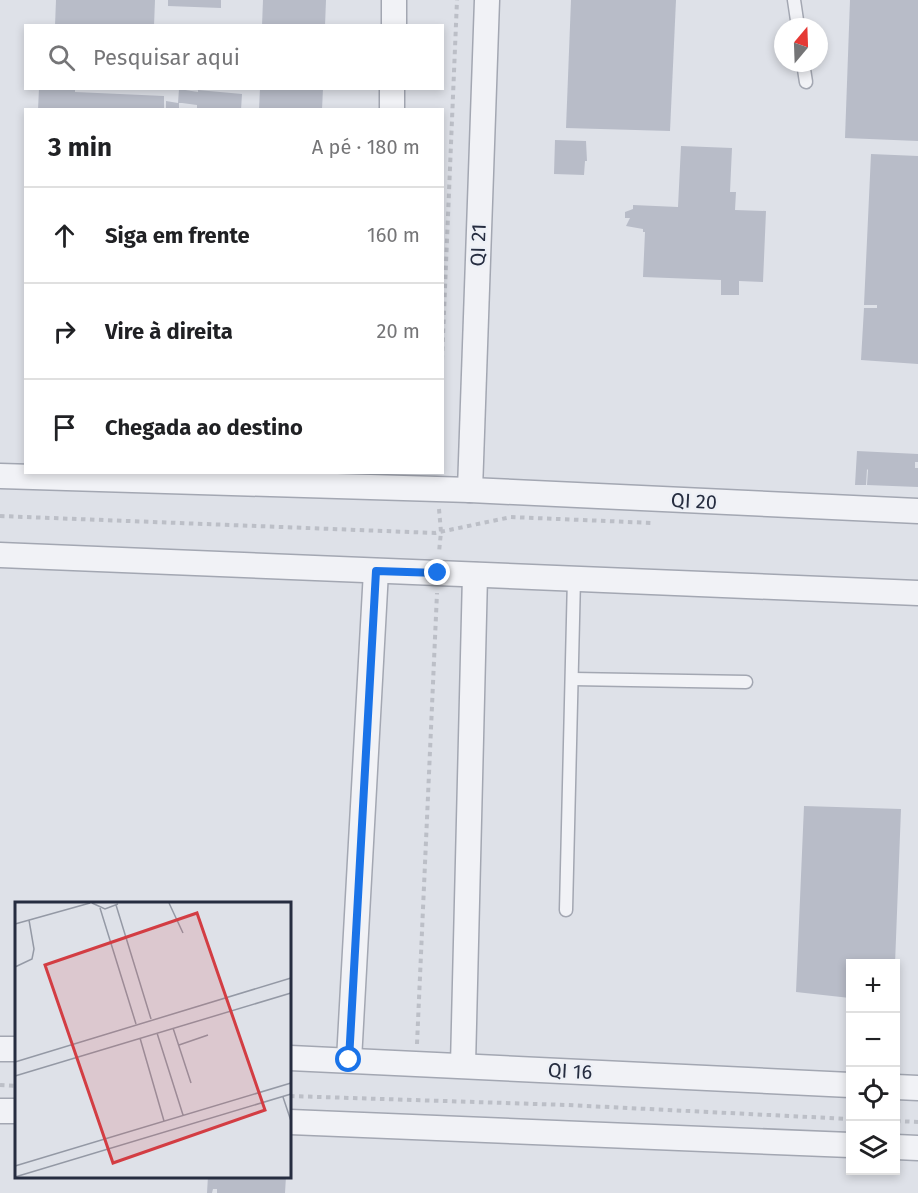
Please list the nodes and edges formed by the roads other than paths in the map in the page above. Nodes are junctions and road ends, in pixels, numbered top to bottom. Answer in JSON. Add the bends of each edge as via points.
{"nodes":[{"id":1,"x":394,"y":0,"type":"edge"},
{"id":2,"x":487,"y":0,"type":"edge"},
{"id":3,"x":794,"y":0,"type":"edge"},
{"id":4,"x":797,"y":18,"type":"edge"},
{"id":5,"x":394,"y":24,"type":"edge"},
{"id":6,"x":804,"y":72,"type":"edge"},
{"id":7,"x":806,"y":82,"type":"dead end"},
{"id":8,"x":392,"y":90,"type":"edge"},
{"id":9,"x":392,"y":108,"type":"edge"},
{"id":10,"x":0,"y":476,"type":"edge"},
{"id":11,"x":383,"y":480,"type":"edge"},
{"id":12,"x":470,"y":490,"type":"junction"},
{"id":13,"x":918,"y":511,"type":"edge"},
{"id":14,"x":0,"y":555,"type":"edge"},
{"id":15,"x":376,"y":571,"type":"junction"},
{"id":16,"x":475,"y":575,"type":"junction"},
{"id":17,"x":574,"y":578,"type":"junction"},
{"id":18,"x":918,"y":593,"type":"edge"},
{"id":19,"x":573,"y":679,"type":"junction"},
{"id":20,"x":746,"y":682,"type":"dead end"},
{"id":21,"x":566,"y":910,"type":"dead end"},
{"id":22,"x":0,"y":1048,"type":"edge"},
{"id":23,"x":15,"y":1049,"type":"edge"},
{"id":24,"x":291,"y":1058,"type":"edge"},
{"id":25,"x":349,"y":1060,"type":"junction"},
{"id":26,"x":464,"y":1065,"type":"junction"},
{"id":27,"x":846,"y":1085,"type":"edge"},
{"id":28,"x":900,"y":1087,"type":"edge"},
{"id":29,"x":918,"y":1088,"type":"edge"},
{"id":30,"x":291,"y":1122,"type":"edge"},
{"id":31,"x":846,"y":1145,"type":"edge"},
{"id":32,"x":900,"y":1147,"type":"edge"},
{"id":33,"x":918,"y":1148,"type":"edge"}],
"edges":[{"from":1,"to":5,"type":"street"},
{"from":2,"to":12,"type":"street","name":"QI 21"},
{"from":3,"to":4,"type":"lane"},
{"from":6,"to":7,"type":"lane"},
{"from":8,"to":9,"type":"street"},
{"from":10,"to":11,"type":"street","name":"QI 20"},
{"from":11,"to":12,"type":"street","name":"QI 20"},
{"from":12,"to":13,"type":"street","name":"QI 20"},
{"from":14,"to":15,"type":"street"},
{"from":15,"to":16,"type":"street"},
{"from":15,"to":25,"type":"street"},
{"from":16,"to":17,"type":"street"},
{"from":16,"to":26,"type":"street"},
{"from":17,"to":18,"type":"street"},
{"from":17,"to":19,"type":"lane"},
{"from":19,"to":20,"type":"lane"},
{"from":19,"to":21,"type":"lane"},
{"from":22,"to":23,"type":"street"},
{"from":24,"to":25,"type":"street","name":"QI 16"},
{"from":25,"to":26,"type":"street","name":"QI 16"},
{"from":26,"to":27,"type":"street","name":"QI 16"},
{"from":28,"to":29,"type":"street"},
{"from":30,"to":31,"type":"street"},
{"from":32,"to":33,"type":"street"}]}
